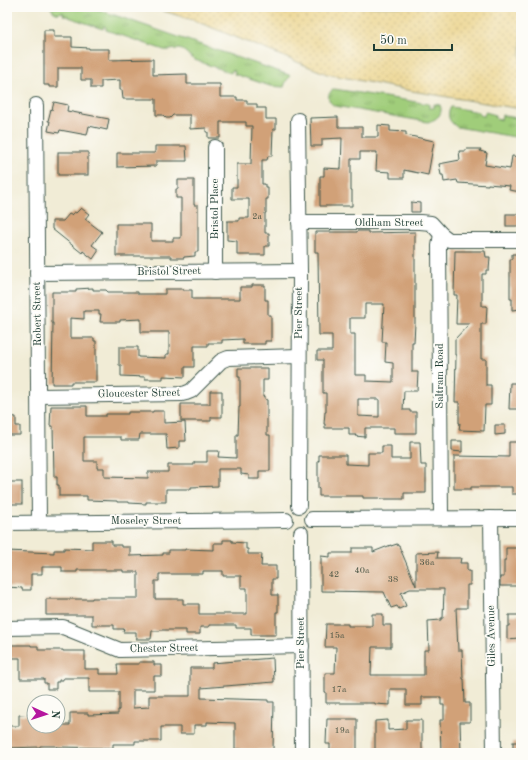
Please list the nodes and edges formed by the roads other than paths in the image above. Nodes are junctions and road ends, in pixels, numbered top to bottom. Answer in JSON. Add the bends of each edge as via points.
{"nodes":[{"id":1,"x":36,"y":105,"type":"dead end"},
{"id":2,"x":298,"y":120,"type":"dead end"},
{"id":3,"x":216,"y":147,"type":"dead end"},
{"id":4,"x":299,"y":222,"type":"junction"},
{"id":5,"x":441,"y":234,"type":"junction"},
{"id":6,"x":521,"y":240,"type":"edge"},
{"id":7,"x":300,"y":271,"type":"junction"},
{"id":8,"x":215,"y":272,"type":"junction"},
{"id":9,"x":37,"y":274,"type":"junction"},
{"id":10,"x":299,"y":356,"type":"junction"},
{"id":11,"x":38,"y":396,"type":"junction"},
{"id":12,"x":299,"y":506,"type":"junction"},
{"id":13,"x":441,"y":518,"type":"junction"},
{"id":14,"x":491,"y":518,"type":"junction"},
{"id":15,"x":521,"y":518,"type":"edge"},
{"id":16,"x":312,"y":519,"type":"junction"},
{"id":17,"x":286,"y":520,"type":"junction"},
{"id":18,"x":40,"y":522,"type":"junction"},
{"id":19,"x":7,"y":523,"type":"edge"},
{"id":20,"x":301,"y":533,"type":"junction"},
{"id":21,"x":7,"y":628,"type":"edge"},
{"id":22,"x":302,"y":646,"type":"junction"},
{"id":23,"x":302,"y":753,"type":"edge"},
{"id":24,"x":494,"y":753,"type":"edge"}],
"edges":[{"from":1,"to":9,"type":"street","name":"Robert Street"},
{"from":2,"to":4,"type":"street","name":"Pier Street"},
{"from":3,"to":8,"type":"street","name":"Bristol Place"},
{"from":4,"to":5,"type":"street","name":"Oldham Street","via":[[420,222],[431,223]]},
{"from":4,"to":7,"type":"street","name":"Pier Street"},
{"from":5,"to":6,"type":"street","name":"Oldham Street","via":[[449,240]]},
{"from":5,"to":13,"type":"street","name":"Saltram Road"},
{"from":7,"to":8,"type":"street","name":"Bristol Street"},
{"from":7,"to":10,"type":"street","name":"Pier Street"},
{"from":8,"to":9,"type":"street","name":"Bristol Street"},
{"from":9,"to":11,"type":"street","name":"Robert Street"},
{"from":10,"to":11,"type":"street","name":"Gloucester Street","via":[[228,358],[221,361],[191,391],[182,394]]},
{"from":10,"to":12,"type":"street","name":"Pier Street"},
{"from":11,"to":18,"type":"street","name":"Robert Street"},
{"from":12,"to":16,"type":"street","via":[[307,509]]},
{"from":12,"to":17,"type":"street","via":[[288,512]]},
{"from":13,"to":14,"type":"street"},
{"from":13,"to":16,"type":"street"},
{"from":14,"to":15,"type":"street"},
{"from":14,"to":24,"type":"street","name":"Giles Avenue"},
{"from":16,"to":20,"type":"street","via":[[310,526]]},
{"from":17,"to":18,"type":"street","name":"Moseley Street"},
{"from":17,"to":20,"type":"street","via":[[292,531]]},
{"from":18,"to":19,"type":"street","name":"Moseley Street"},
{"from":20,"to":22,"type":"street","name":"Pier Street"},
{"from":21,"to":22,"type":"street","name":"Chester Street","via":[[63,627],[120,650]]},
{"from":22,"to":23,"type":"street","name":"Pier Street"}]}
